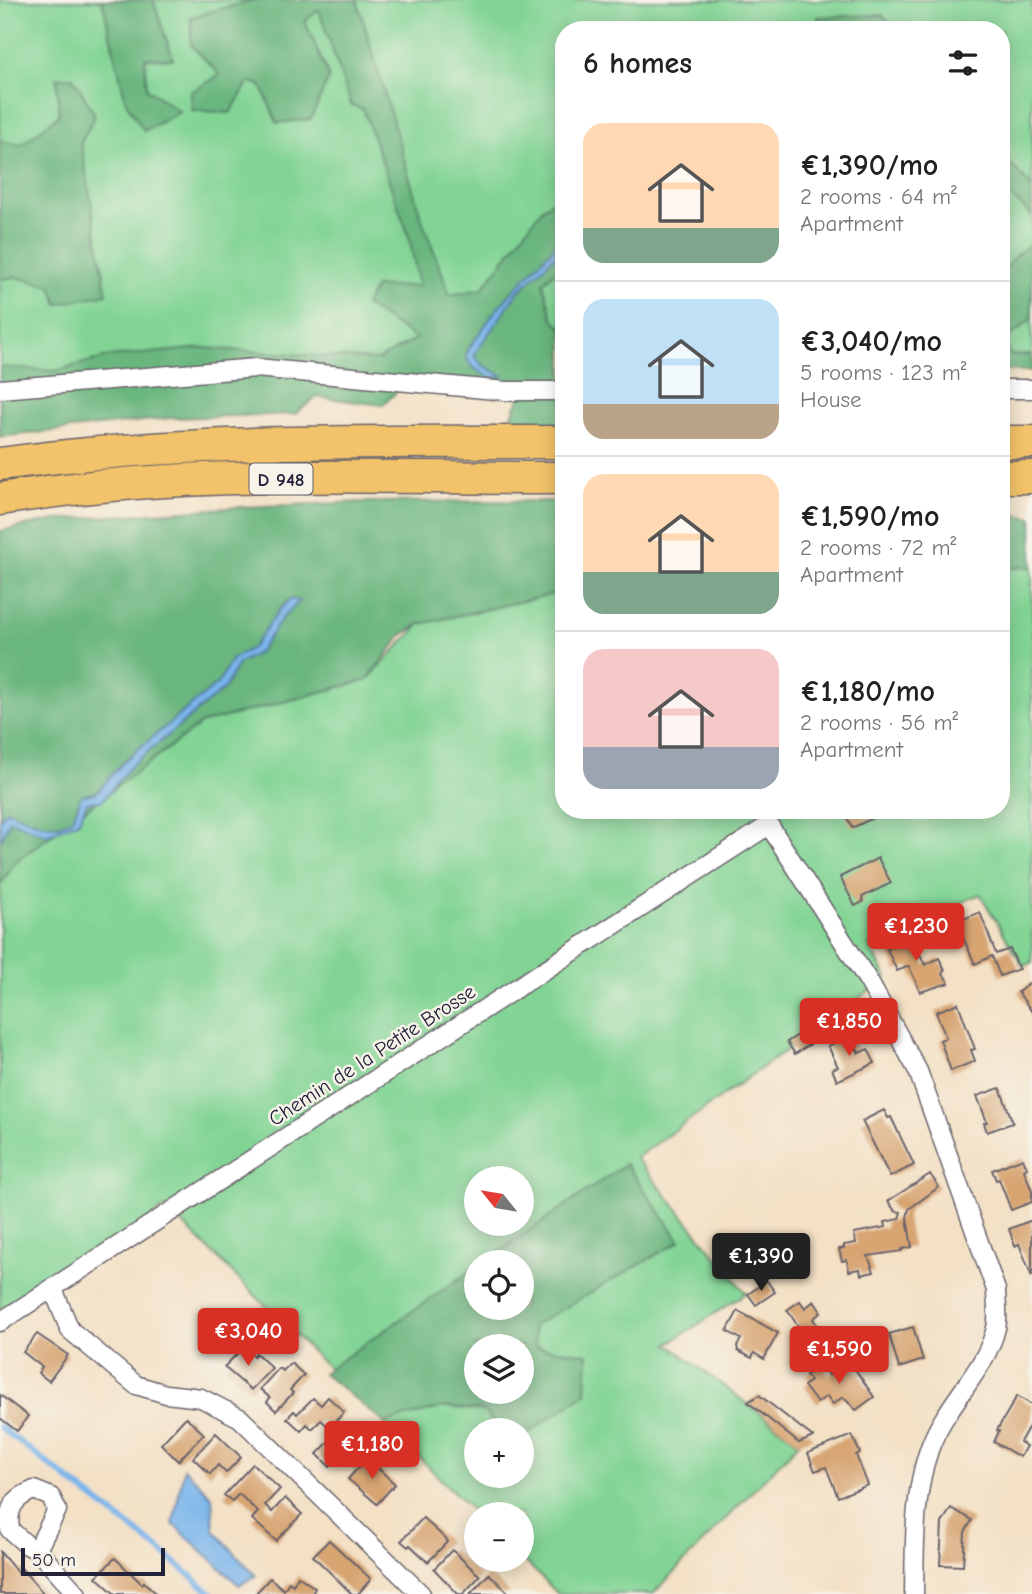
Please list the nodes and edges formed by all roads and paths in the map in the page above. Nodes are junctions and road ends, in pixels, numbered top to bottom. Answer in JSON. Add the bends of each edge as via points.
{"nodes":[{"id":1,"x":0,"y":389,"type":"edge"},
{"id":2,"x":1010,"y":389,"type":"edge"},
{"id":3,"x":1032,"y":389,"type":"edge"},
{"id":4,"x":555,"y":391,"type":"edge"},
{"id":5,"x":555,"y":442,"type":"edge"},
{"id":6,"x":1010,"y":442,"type":"edge"},
{"id":7,"x":1032,"y":442,"type":"edge"},
{"id":8,"x":0,"y":464,"type":"edge"},
{"id":9,"x":1010,"y":477,"type":"edge"},
{"id":10,"x":1032,"y":477,"type":"edge"},
{"id":11,"x":555,"y":478,"type":"edge"},
{"id":12,"x":0,"y":499,"type":"edge"},
{"id":13,"x":52,"y":1289,"type":"junction"},
{"id":14,"x":0,"y":1322,"type":"edge"},
{"id":15,"x":37,"y":1550,"type":"dead end"},
{"id":16,"x":77,"y":1594,"type":"edge"},
{"id":17,"x":421,"y":1594,"type":"edge"},
{"id":18,"x":914,"y":1594,"type":"edge"}],
"edges":[{"from":1,"to":4,"type":"street","via":[[256,368],[506,391]]},
{"from":2,"to":3,"type":"street"},
{"from":5,"to":8,"type":"highway","number":"D 948","via":[[206,445]]},
{"from":6,"to":7,"type":"highway"},
{"from":9,"to":10,"type":"highway"},
{"from":11,"to":12,"type":"highway","number":"D 948","via":[[154,482]]},
{"from":13,"to":14,"type":"street","name":"Chemin de la Petite Brosse"},
{"from":13,"to":17,"type":"street","via":[[70,1329],[136,1385],[201,1398],[240,1418]]},
{"from":13,"to":18,"type":"street","name":"Chemin de la Petite Brosse","via":[[769,825],[869,982],[918,1071],[996,1290],[997,1326],[983,1359],[948,1408],[929,1449],[917,1500]]},
{"from":15,"to":16,"type":"street"}]}
